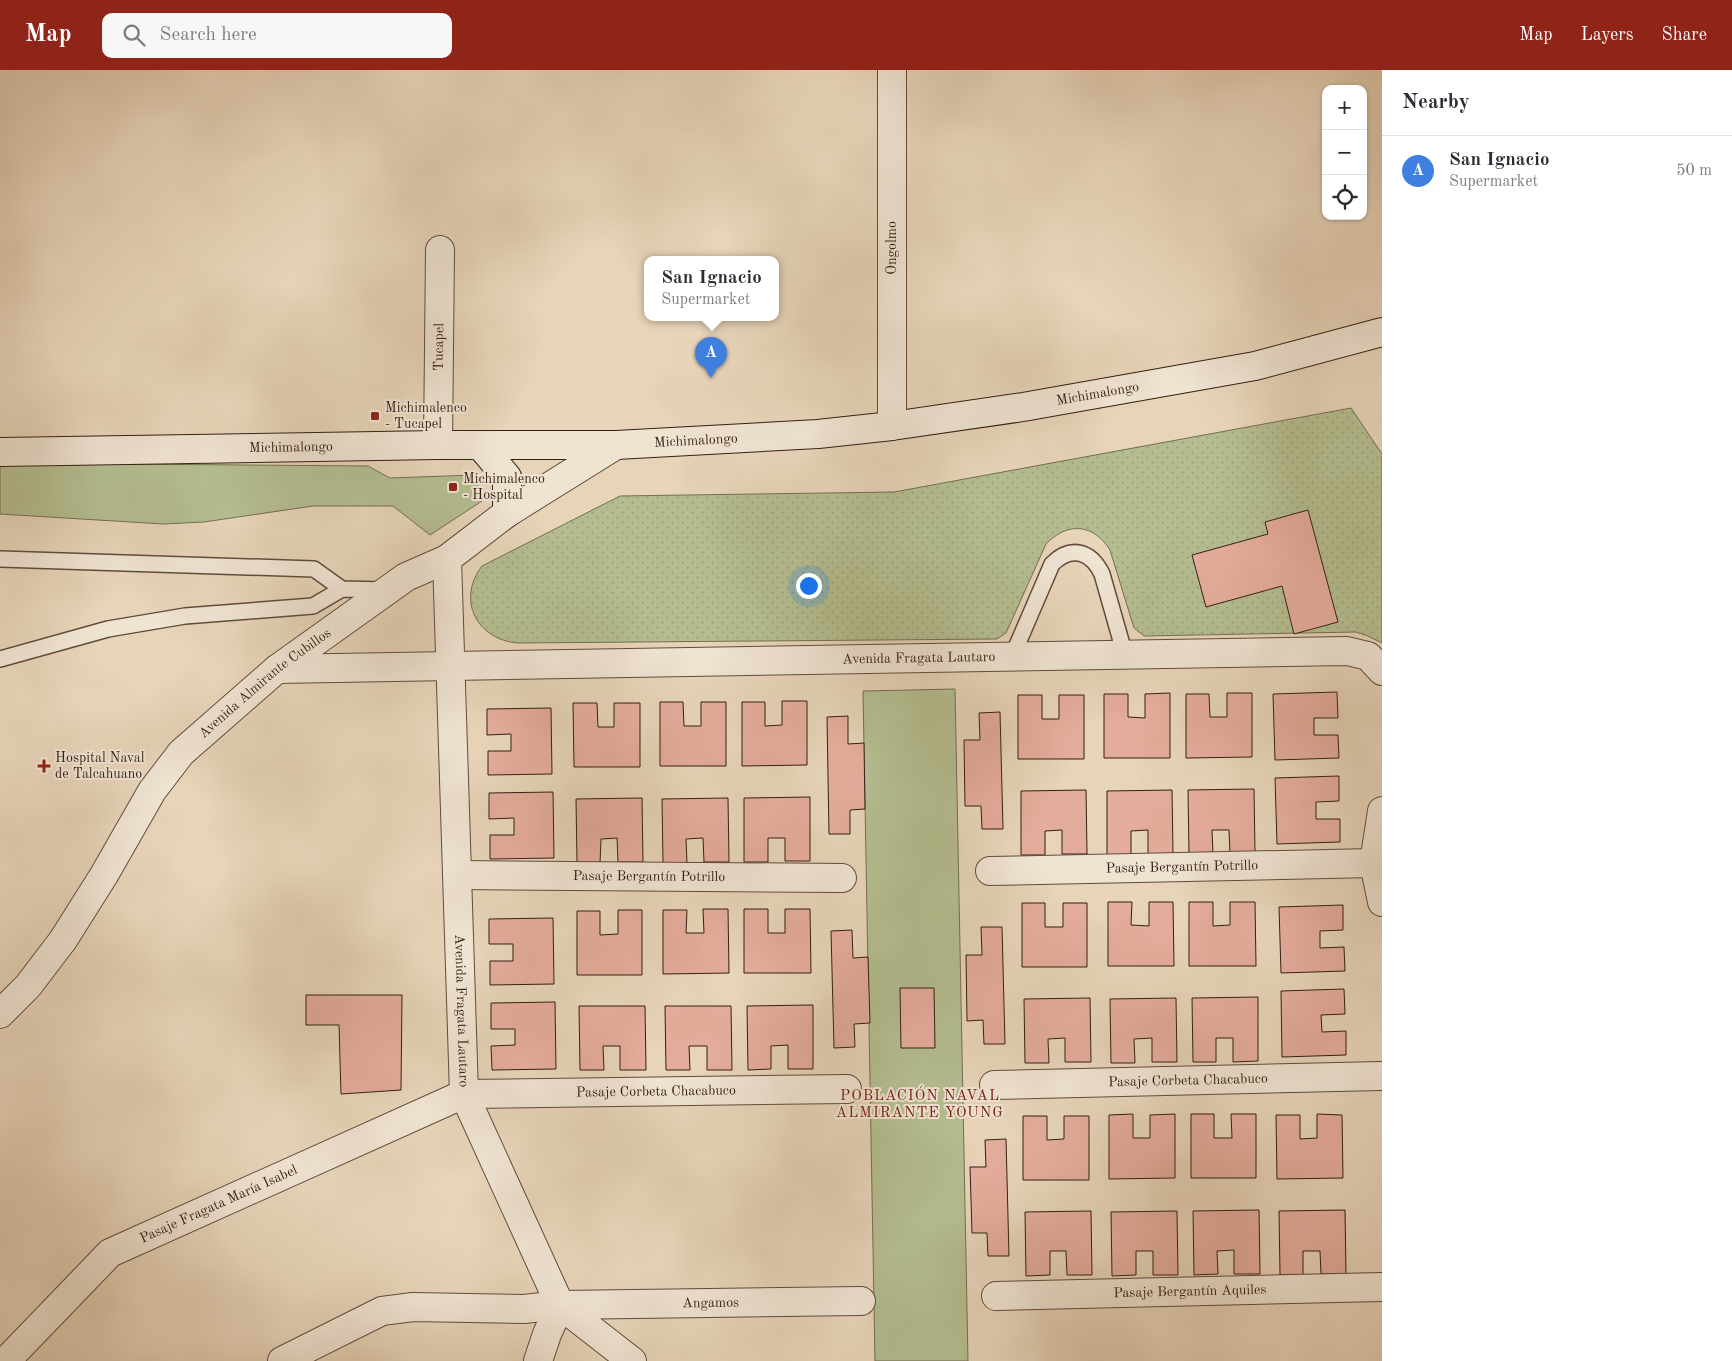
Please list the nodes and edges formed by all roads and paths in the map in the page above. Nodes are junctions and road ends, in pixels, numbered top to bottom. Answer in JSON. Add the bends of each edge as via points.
{"nodes":[{"id":1,"x":892,"y":70,"type":"edge"},
{"id":2,"x":440,"y":250,"type":"dead end"},
{"id":3,"x":1382,"y":332,"type":"edge"},
{"id":4,"x":892,"y":426,"type":"junction"},
{"id":5,"x":438,"y":445,"type":"junction"},
{"id":6,"x":480,"y":445,"type":"junction"},
{"id":7,"x":616,"y":445,"type":"junction"},
{"id":8,"x":0,"y":452,"type":"edge"},
{"id":9,"x":507,"y":513,"type":"junction"},
{"id":10,"x":0,"y":559,"type":"edge"},
{"id":11,"x":447,"y":559,"type":"junction"},
{"id":12,"x":342,"y":589,"type":"junction"},
{"id":13,"x":389,"y":590,"type":"junction"},
{"id":14,"x":1125,"y":655,"type":"junction"},
{"id":15,"x":1012,"y":657,"type":"junction"},
{"id":16,"x":0,"y":659,"type":"edge"},
{"id":17,"x":450,"y":666,"type":"junction"},
{"id":18,"x":277,"y":669,"type":"junction"},
{"id":19,"x":1382,"y":671,"type":"edge"},
{"id":20,"x":1382,"y":811,"type":"edge"},
{"id":21,"x":1374,"y":863,"type":"junction"},
{"id":22,"x":990,"y":871,"type":"dead end"},
{"id":23,"x":458,"y":875,"type":"junction"},
{"id":24,"x":842,"y":878,"type":"dead end"},
{"id":25,"x":1382,"y":902,"type":"edge"},
{"id":26,"x":0,"y":1014,"type":"edge"},
{"id":27,"x":1382,"y":1076,"type":"edge"},
{"id":28,"x":994,"y":1085,"type":"dead end"},
{"id":29,"x":847,"y":1090,"type":"dead end"},
{"id":30,"x":464,"y":1094,"type":"junction"},
{"id":31,"x":1382,"y":1287,"type":"edge"},
{"id":32,"x":996,"y":1296,"type":"dead end"},
{"id":33,"x":860,"y":1301,"type":"dead end"},
{"id":34,"x":560,"y":1305,"type":"junction"},
{"id":35,"x":6,"y":1361,"type":"edge"},
{"id":36,"x":282,"y":1361,"type":"edge"},
{"id":37,"x":538,"y":1361,"type":"edge"},
{"id":38,"x":632,"y":1361,"type":"edge"}],
"edges":[{"from":1,"to":4,"type":"street","name":"Ongolmo"},
{"from":2,"to":5,"type":"street","name":"Tucapel"},
{"from":3,"to":4,"type":"street","name":"Michimalongo","via":[[1255,366],[1023,407]]},
{"from":4,"to":7,"type":"street","name":"Michimalongo","via":[[818,434]]},
{"from":5,"to":6,"type":"street","name":"Michimalongo"},
{"from":5,"to":8,"type":"street","name":"Michimalongo"},
{"from":6,"to":7,"type":"street","name":"Michimalongo"},
{"from":6,"to":9,"type":"street","via":[[507,477]]},
{"from":7,"to":9,"type":"street","name":"Avenida Almirante Cubillos"},
{"from":9,"to":11,"type":"street","name":"Avenida Almirante Cubillos"},
{"from":10,"to":12,"type":"lane","via":[[314,569]]},
{"from":11,"to":13,"type":"street","name":"Avenida Almirante Cubillos","via":[[406,577]]},
{"from":11,"to":17,"type":"street","name":"Avenida Fragata Lautaro"},
{"from":12,"to":13,"type":"lane"},
{"from":12,"to":16,"type":"lane","via":[[313,606],[176,617],[108,629]]},
{"from":13,"to":18,"type":"street","name":"Avenida Almirante Cubillos"},
{"from":14,"to":15,"type":"street","name":"Avenida Fragata Lautaro"},
{"from":14,"to":15,"type":"lane","via":[[1102,574],[1089,556],[1079,552],[1059,557],[1052,564]]},
{"from":14,"to":19,"type":"street","name":"Avenida Fragata Lautaro","via":[[1347,651],[1368,656]]},
{"from":15,"to":17,"type":"street","name":"Avenida Fragata Lautaro"},
{"from":17,"to":18,"type":"street","name":"Avenida Fragata Lautaro"},
{"from":17,"to":23,"type":"street","name":"Avenida Fragata Lautaro"},
{"from":18,"to":26,"type":"street","name":"Avenida Almirante Cubillos","via":[[181,753],[152,791],[63,940],[28,986]]},
{"from":20,"to":21,"type":"street"},
{"from":21,"to":22,"type":"street","name":"Pasaje Bergantín Potrillo"},
{"from":21,"to":25,"type":"street"},
{"from":23,"to":24,"type":"street","name":"Pasaje Bergantín Potrillo"},
{"from":23,"to":30,"type":"street","name":"Avenida Fragata Lautaro"},
{"from":27,"to":28,"type":"street","name":"Pasaje Corbeta Chacabuco"},
{"from":29,"to":30,"type":"street","name":"Pasaje Corbeta Chacabuco"},
{"from":30,"to":34,"type":"street","name":"Avenida Fragata Lautaro"},
{"from":30,"to":35,"type":"street","name":"Pasaje Fragata María Isabel","via":[[110,1253]]},
{"from":31,"to":32,"type":"street","name":"Pasaje Bergantín Aquiles"},
{"from":33,"to":34,"type":"street","name":"Angamos"},
{"from":34,"to":36,"type":"street","via":[[524,1309],[413,1307],[382,1311]]},
{"from":34,"to":37,"type":"street"},
{"from":34,"to":38,"type":"street","name":"Avenida Fragata Lautaro"}]}
